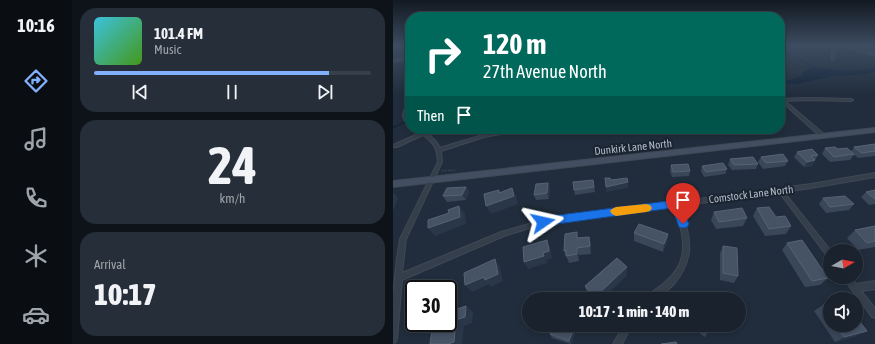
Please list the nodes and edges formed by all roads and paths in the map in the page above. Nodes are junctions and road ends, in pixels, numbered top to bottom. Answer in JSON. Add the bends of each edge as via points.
{"nodes":[{"id":1,"x":785,"y":100,"type":"edge"},
{"id":2,"x":851,"y":100,"type":"dead end"},
{"id":3,"x":785,"y":103,"type":"edge"},
{"id":4,"x":875,"y":130,"type":"edge"},
{"id":5,"x":421,"y":134,"type":"edge"},
{"id":6,"x":424,"y":134,"type":"edge"},
{"id":7,"x":495,"y":134,"type":"edge"},
{"id":8,"x":823,"y":136,"type":"junction"},
{"id":9,"x":395,"y":146,"type":"dead end"},
{"id":10,"x":440,"y":150,"type":"junction"},
{"id":11,"x":875,"y":175,"type":"edge"},
{"id":12,"x":432,"y":180,"type":"junction"},
{"id":13,"x":393,"y":184,"type":"edge"},
{"id":14,"x":781,"y":190,"type":"junction"},
{"id":15,"x":676,"y":204,"type":"junction"},
{"id":16,"x":823,"y":246,"type":"edge"},
{"id":17,"x":398,"y":278,"type":"junction"},
{"id":18,"x":852,"y":284,"type":"edge"},
{"id":19,"x":875,"y":284,"type":"edge"},
{"id":20,"x":855,"y":288,"type":"junction"},
{"id":21,"x":659,"y":292,"type":"edge"},
{"id":22,"x":875,"y":314,"type":"edge"},
{"id":23,"x":624,"y":332,"type":"edge"},
{"id":24,"x":393,"y":339,"type":"edge"},
{"id":25,"x":617,"y":344,"type":"edge"}],
"edges":[{"from":1,"to":2,"type":"street"},
{"from":3,"to":8,"type":"street"},
{"from":4,"to":8,"type":"street","name":"Dunkirk Lane North"},
{"from":5,"to":9,"type":"street"},
{"from":6,"to":10,"type":"street"},
{"from":7,"to":10,"type":"street"},
{"from":8,"to":12,"type":"street","name":"Dunkirk Lane North"},
{"from":10,"to":12,"type":"street","via":[[440,162]]},
{"from":11,"to":14,"type":"street","name":"Comstock Lane North"},
{"from":12,"to":13,"type":"street","name":"Dunkirk Lane North"},
{"from":12,"to":17,"type":"street","via":[[403,239]]},
{"from":14,"to":15,"type":"street","name":"Comstock Lane North"},
{"from":14,"to":16,"type":"street"},
{"from":15,"to":17,"type":"street","name":"Comstock Lane North","via":[[563,218],[530,225]]},
{"from":15,"to":21,"type":"street","via":[[687,248],[677,274]]},
{"from":17,"to":24,"type":"street"},
{"from":18,"to":20,"type":"street"},
{"from":19,"to":20,"type":"street"},
{"from":20,"to":22,"type":"street"},
{"from":23,"to":25,"type":"street"}]}
